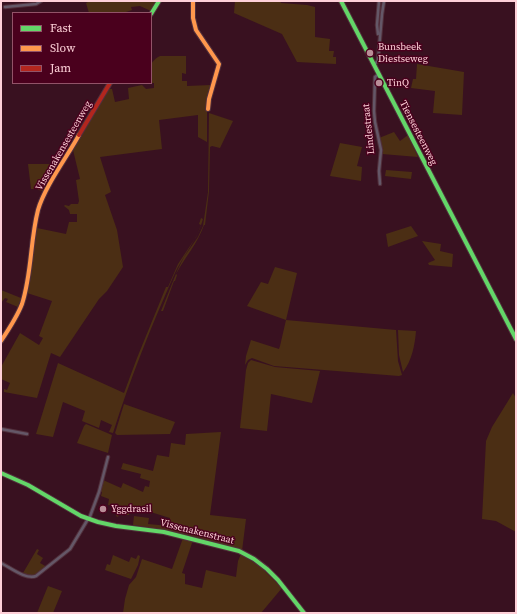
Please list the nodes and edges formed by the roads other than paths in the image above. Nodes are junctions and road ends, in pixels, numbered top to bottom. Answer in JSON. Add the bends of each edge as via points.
{"nodes":[{"id":1,"x":41,"y":1,"type":"edge"},
{"id":2,"x":159,"y":1,"type":"edge"},
{"id":3,"x":192,"y":1,"type":"edge"},
{"id":4,"x":341,"y":1,"type":"edge"},
{"id":5,"x":379,"y":1,"type":"edge"},
{"id":6,"x":384,"y":1,"type":"edge"},
{"id":7,"x":5,"y":7,"type":"dead end"},
{"id":8,"x":152,"y":12,"type":"edge"},
{"id":9,"x":380,"y":36,"type":"junction"},
{"id":10,"x":374,"y":65,"type":"junction"},
{"id":11,"x":379,"y":74,"type":"junction"},
{"id":12,"x":109,"y":84,"type":"edge"},
{"id":13,"x":208,"y":109,"type":"dead end"},
{"id":14,"x":380,"y":184,"type":"dead end"},
{"id":15,"x":516,"y":339,"type":"edge"},
{"id":16,"x":1,"y":341,"type":"edge"},
{"id":17,"x":1,"y":429,"type":"edge"},
{"id":18,"x":27,"y":434,"type":"dead end"},
{"id":19,"x":108,"y":457,"type":"dead end"},
{"id":20,"x":1,"y":473,"type":"edge"},
{"id":21,"x":88,"y":519,"type":"junction"},
{"id":22,"x":1,"y":563,"type":"edge"},
{"id":23,"x":304,"y":613,"type":"edge"}],
"edges":[{"from":1,"to":7,"type":"street","via":[[36,4]]},
{"from":2,"to":8,"type":"street"},
{"from":3,"to":13,"type":"street","via":[[196,30],[219,64]]},
{"from":4,"to":10,"type":"street","name":"Tiensesteenweg"},
{"from":5,"to":9,"type":"street","via":[[377,27]]},
{"from":6,"to":9,"type":"street"},
{"from":9,"to":10,"type":"street","via":[[378,61]]},
{"from":10,"to":11,"type":"street","name":"Tiensesteenweg"},
{"from":11,"to":14,"type":"street","name":"Lindestraat","via":[[375,77],[374,106],[381,150]]},
{"from":11,"to":15,"type":"street","name":"Tiensesteenweg"},
{"from":12,"to":16,"type":"street","name":"Vissenakensesteenweg","via":[[43,197],[37,213],[25,292],[20,307]]},
{"from":17,"to":18,"type":"street"},
{"from":19,"to":21,"type":"street","via":[[99,492]]},
{"from":20,"to":21,"type":"street","name":"Vissenakenstraat","via":[[28,485]]},
{"from":21,"to":22,"type":"street","via":[[70,549],[36,576],[26,576]]},
{"from":21,"to":23,"type":"street","name":"Vissenakenstraat","via":[[110,525],[164,532],[239,551],[267,569]]}]}
